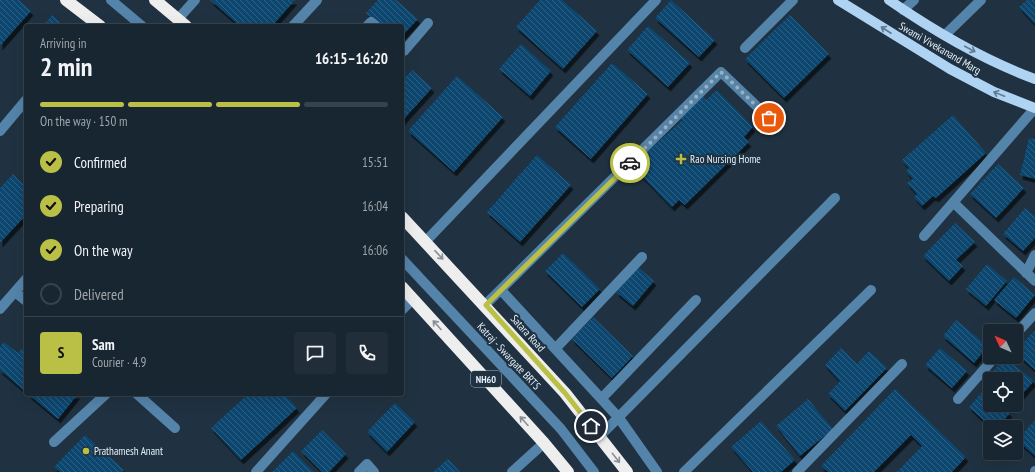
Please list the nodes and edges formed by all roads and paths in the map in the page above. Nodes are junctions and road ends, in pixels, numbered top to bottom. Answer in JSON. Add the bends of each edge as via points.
{"nodes":[{"id":1,"x":66,"y":0,"type":"edge"},
{"id":2,"x":111,"y":0,"type":"edge"},
{"id":3,"x":155,"y":0,"type":"edge"},
{"id":4,"x":195,"y":0,"type":"edge"},
{"id":5,"x":317,"y":0,"type":"edge"},
{"id":6,"x":656,"y":0,"type":"edge"},
{"id":7,"x":793,"y":0,"type":"edge"},
{"id":8,"x":838,"y":0,"type":"edge"},
{"id":9,"x":889,"y":0,"type":"edge"},
{"id":10,"x":914,"y":0,"type":"edge"},
{"id":11,"x":981,"y":0,"type":"edge"},
{"id":12,"x":903,"y":10,"type":"junction"},
{"id":13,"x":182,"y":23,"type":"edge"},
{"id":14,"x":428,"y":23,"type":"dead end"},
{"id":15,"x":93,"y":24,"type":"edge"},
{"id":16,"x":140,"y":24,"type":"edge"},
{"id":17,"x":295,"y":24,"type":"edge"},
{"id":18,"x":945,"y":35,"type":"junction"},
{"id":19,"x":745,"y":48,"type":"dead end"},
{"id":20,"x":404,"y":51,"type":"edge"},
{"id":21,"x":1035,"y":79,"type":"edge"},
{"id":22,"x":24,"y":102,"type":"edge"},
{"id":23,"x":1035,"y":108,"type":"edge"},
{"id":24,"x":769,"y":118,"type":"dead end"},
{"id":25,"x":0,"y":131,"type":"edge"},
{"id":26,"x":835,"y":198,"type":"dead end"},
{"id":27,"x":954,"y":203,"type":"junction"},
{"id":28,"x":404,"y":219,"type":"edge"},
{"id":29,"x":924,"y":236,"type":"dead end"},
{"id":30,"x":426,"y":241,"type":"junction"},
{"id":31,"x":1035,"y":255,"type":"edge"},
{"id":32,"x":642,"y":257,"type":"dead end"},
{"id":33,"x":404,"y":261,"type":"edge"},
{"id":34,"x":1026,"y":273,"type":"junction"},
{"id":35,"x":24,"y":281,"type":"edge"},
{"id":36,"x":1035,"y":281,"type":"edge"},
{"id":37,"x":404,"y":289,"type":"edge"},
{"id":38,"x":501,"y":290,"type":"junction"},
{"id":39,"x":871,"y":290,"type":"dead end"},
{"id":40,"x":15,"y":292,"type":"junction"},
{"id":41,"x":412,"y":298,"type":"junction"},
{"id":42,"x":24,"y":299,"type":"edge"},
{"id":43,"x":696,"y":300,"type":"dead end"},
{"id":44,"x":486,"y":305,"type":"junction"},
{"id":45,"x":404,"y":308,"type":"edge"},
{"id":46,"x":0,"y":309,"type":"edge"},
{"id":47,"x":1035,"y":313,"type":"edge"},
{"id":48,"x":1023,"y":326,"type":"edge"},
{"id":49,"x":556,"y":348,"type":"junction"},
{"id":50,"x":902,"y":364,"type":"dead end"},
{"id":51,"x":990,"y":364,"type":"edge"},
{"id":52,"x":104,"y":396,"type":"edge"},
{"id":53,"x":139,"y":396,"type":"edge"},
{"id":54,"x":324,"y":396,"type":"edge"},
{"id":55,"x":602,"y":398,"type":"junction"},
{"id":56,"x":958,"y":400,"type":"dead end"},
{"id":57,"x":619,"y":418,"type":"junction"},
{"id":58,"x":175,"y":428,"type":"dead end"},
{"id":59,"x":600,"y":436,"type":"junction"},
{"id":60,"x":54,"y":442,"type":"dead end"},
{"id":61,"x":544,"y":443,"type":"junction"},
{"id":62,"x":803,"y":470,"type":"edge"},
{"id":63,"x":256,"y":472,"type":"edge"},
{"id":64,"x":359,"y":472,"type":"edge"},
{"id":65,"x":374,"y":472,"type":"edge"},
{"id":66,"x":512,"y":472,"type":"edge"},
{"id":67,"x":568,"y":472,"type":"edge"},
{"id":68,"x":594,"y":472,"type":"edge"},
{"id":69,"x":627,"y":472,"type":"edge"},
{"id":70,"x":657,"y":472,"type":"edge"},
{"id":71,"x":684,"y":472,"type":"edge"}],
"edges":[{"from":1,"to":15,"type":"highway"},
{"from":2,"to":16,"type":"street"},
{"from":3,"to":13,"type":"highway"},
{"from":4,"to":13,"type":"street"},
{"from":5,"to":17,"type":"street"},
{"from":6,"to":30,"type":"street"},
{"from":7,"to":19,"type":"street"},
{"from":23,"to":8,"type":"main road","name":"Swami Vivekanand Marg","one_way":true,"via":[[994,92],[950,69]]},
{"from":9,"to":12,"type":"main road","name":"Swami Vivekanand Marg"},
{"from":10,"to":12,"type":"street"},
{"from":11,"to":18,"type":"street"},
{"from":12,"to":18,"type":"main road","name":"Swami Vivekanand Marg"},
{"from":14,"to":20,"type":"street"},
{"from":18,"to":21,"type":"main road","name":"Swami Vivekanand Marg","one_way":true,"via":[[1005,68]]},
{"from":22,"to":25,"type":"street"},
{"from":23,"to":27,"type":"street"},
{"from":24,"to":38,"type":"street","via":[[721,72]]},
{"from":26,"to":57,"type":"street"},
{"from":27,"to":29,"type":"street"},
{"from":27,"to":34,"type":"street"},
{"from":28,"to":30,"type":"highway","name":"Satara Road"},
{"from":30,"to":44,"type":"highway","name":"Satara Road","one_way":true},
{"from":31,"to":34,"type":"street"},
{"from":32,"to":49,"type":"street"},
{"from":33,"to":68,"type":"street","name":"Katraj - Swargate BRTS","via":[[561,429]]},
{"from":34,"to":36,"type":"street"},
{"from":35,"to":40,"type":"street"},
{"from":37,"to":41,"type":"highway","number":"NH60"},
{"from":38,"to":44,"type":"street"},
{"from":38,"to":49,"type":"street"},
{"from":39,"to":71,"type":"street"},
{"from":40,"to":42,"type":"street"},
{"from":40,"to":46,"type":"street"},
{"from":41,"to":45,"type":"street"},
{"from":61,"to":41,"type":"highway","number":"NH60","one_way":true},
{"from":43,"to":55,"type":"street"},
{"from":44,"to":59,"type":"highway","name":"Satara Road"},
{"from":47,"to":48,"type":"street"},
{"from":49,"to":55,"type":"street"},
{"from":50,"to":62,"type":"street"},
{"from":51,"to":56,"type":"street"},
{"from":52,"to":60,"type":"street"},
{"from":53,"to":58,"type":"street"},
{"from":54,"to":63,"type":"street"},
{"from":55,"to":57,"type":"street"},
{"from":57,"to":59,"type":"street"},
{"from":57,"to":70,"type":"street"},
{"from":59,"to":69,"type":"highway","name":"Satara Road","one_way":true},
{"from":61,"to":66,"type":"street"},
{"from":61,"to":67,"type":"highway","number":"NH60"},
{"from":64,"to":65,"type":"street","via":[[367,464]]}]}
